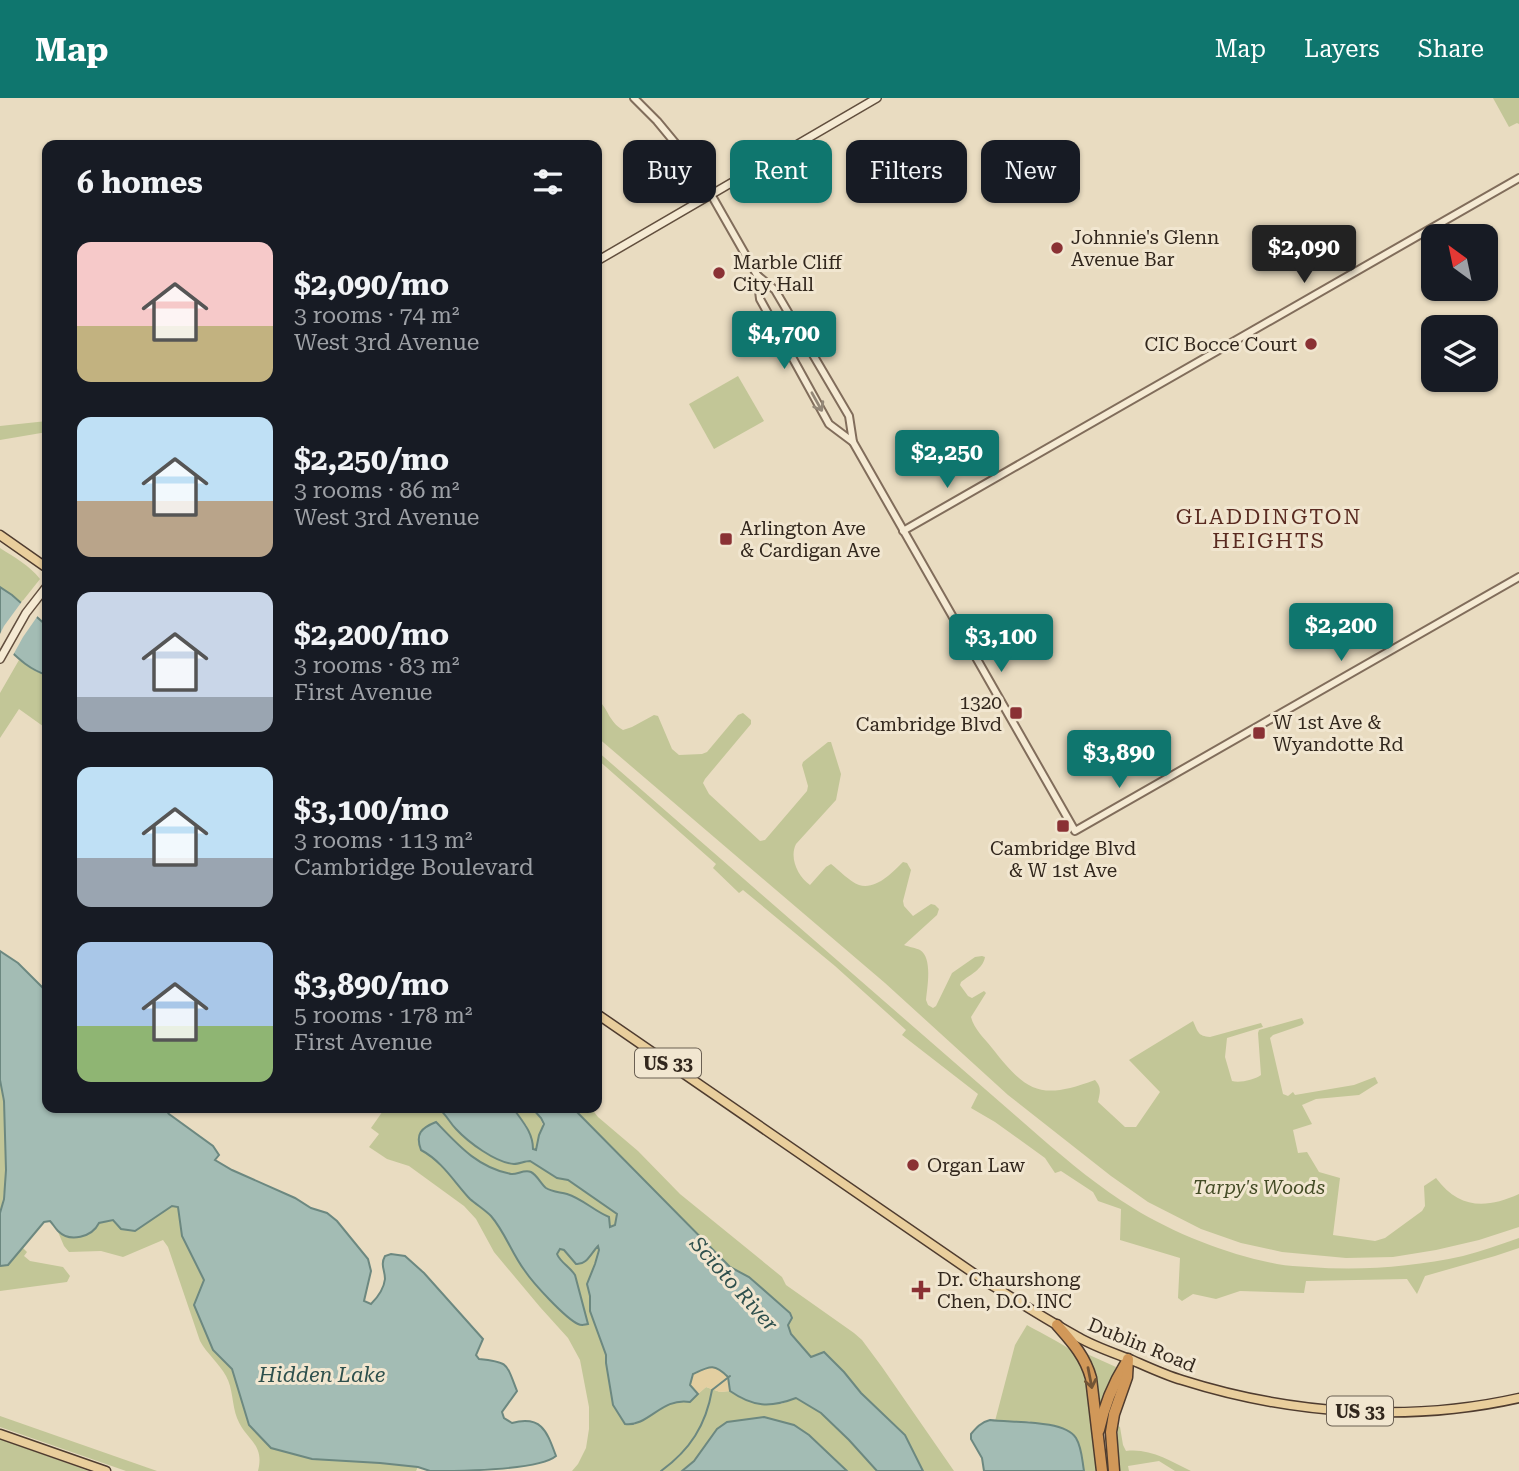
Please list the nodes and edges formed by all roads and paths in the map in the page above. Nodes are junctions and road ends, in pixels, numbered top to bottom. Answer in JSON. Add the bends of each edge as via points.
{"nodes":[{"id":1,"x":634,"y":98,"type":"edge"},
{"id":2,"x":877,"y":98,"type":"edge"},
{"id":3,"x":673,"y":140,"type":"edge"},
{"id":4,"x":1519,"y":178,"type":"edge"},
{"id":5,"x":716,"y":191,"type":"edge"},
{"id":6,"x":696,"y":203,"type":"edge"},
{"id":7,"x":716,"y":203,"type":"edge"},
{"id":8,"x":602,"y":258,"type":"edge"},
{"id":9,"x":757,"y":275,"type":"junction"},
{"id":10,"x":853,"y":442,"type":"junction"},
{"id":11,"x":903,"y":531,"type":"junction"},
{"id":12,"x":0,"y":535,"type":"edge"},
{"id":13,"x":42,"y":564,"type":"edge"},
{"id":14,"x":1519,"y":577,"type":"edge"},
{"id":15,"x":42,"y":592,"type":"edge"},
{"id":16,"x":0,"y":659,"type":"edge"},
{"id":17,"x":602,"y":1017,"type":"edge"},
{"id":18,"x":1057,"y":1325,"type":"junction"},
{"id":19,"x":1128,"y":1359,"type":"junction"},
{"id":20,"x":1519,"y":1398,"type":"edge"},
{"id":21,"x":0,"y":1434,"type":"edge"},
{"id":22,"x":1097,"y":1441,"type":"junction"},
{"id":23,"x":106,"y":1471,"type":"edge"},
{"id":24,"x":1101,"y":1471,"type":"edge"},
{"id":25,"x":1114,"y":1471,"type":"edge"}],
"edges":[{"from":1,"to":3,"type":"street"},
{"from":2,"to":5,"type":"main road"},
{"from":4,"to":11,"type":"street"},
{"from":6,"to":8,"type":"main road"},
{"from":7,"to":9,"type":"street"},
{"from":9,"to":10,"type":"street","via":[[775,290],[849,416]]},
{"from":9,"to":10,"type":"street","one_way":true,"via":[[760,299],[829,424]]},
{"from":10,"to":11,"type":"street"},
{"from":11,"to":14,"type":"street","via":[[1075,831]]},
{"from":12,"to":13,"type":"main road"},
{"from":15,"to":16,"type":"main road"},
{"from":17,"to":18,"type":"main road","name":"Dublin Road","number":"US 33","via":[[982,1279]]},
{"from":18,"to":19,"type":"main road","name":"Dublin Road","number":"US 33"},
{"from":18,"to":22,"type":"highway","one_way":true,"via":[[1088,1368]]},
{"from":19,"to":20,"type":"main road","name":"Dublin Road","number":"US 33","via":[[1183,1380],[1280,1404],[1373,1412],[1459,1408]]},
{"from":19,"to":22,"type":"highway","via":[[1103,1412]]},
{"from":19,"to":25,"type":"highway","via":[[1111,1432]]},
{"from":21,"to":23,"type":"main road"},
{"from":22,"to":24,"type":"highway"}]}
